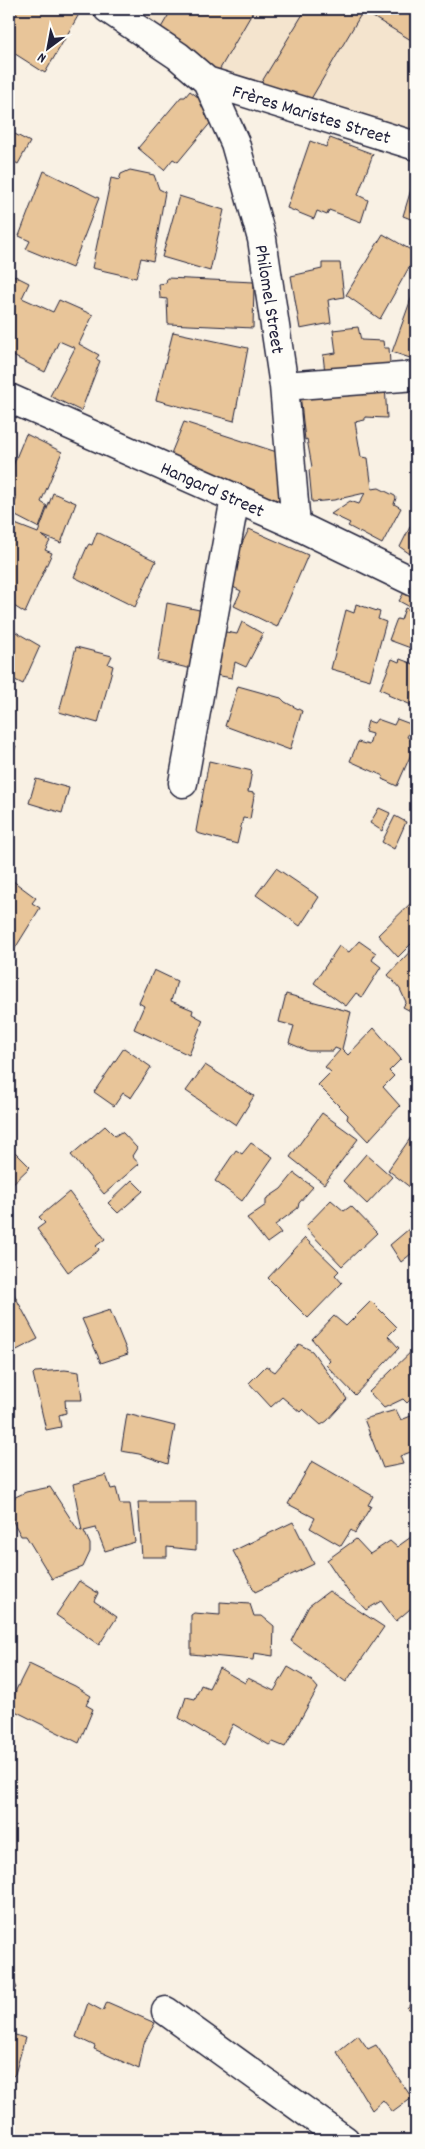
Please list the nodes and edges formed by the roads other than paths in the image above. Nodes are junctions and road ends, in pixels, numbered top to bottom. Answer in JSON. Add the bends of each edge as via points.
{"nodes":[{"id":1,"x":108,"y":9,"type":"edge"},
{"id":2,"x":207,"y":81,"type":"junction"},
{"id":3,"x":416,"y":146,"type":"edge"},
{"id":4,"x":416,"y":376,"type":"edge"},
{"id":5,"x":284,"y":386,"type":"junction"},
{"id":6,"x":9,"y":398,"type":"edge"},
{"id":7,"x":235,"y":498,"type":"junction"},
{"id":8,"x":296,"y":525,"type":"junction"},
{"id":9,"x":416,"y":583,"type":"edge"},
{"id":10,"x":184,"y":783,"type":"dead end"},
{"id":11,"x":166,"y":2011,"type":"dead end"},
{"id":12,"x":345,"y":2140,"type":"edge"}],
"edges":[{"from":1,"to":2,"type":"street","via":[[178,56]]},
{"from":2,"to":3,"type":"street","name":"Frères Maristes Street"},
{"from":2,"to":5,"type":"street","name":"Philomel Street","via":[[235,143],[262,240]]},
{"from":4,"to":5,"type":"street"},
{"from":5,"to":8,"type":"street","name":"Philomel Street"},
{"from":6,"to":7,"type":"street","name":"Hangard Street"},
{"from":7,"to":8,"type":"street","name":"Hangard Street"},
{"from":7,"to":10,"type":"street"},
{"from":8,"to":9,"type":"street","name":"Hangard Street"},
{"from":11,"to":12,"type":"street"}]}
